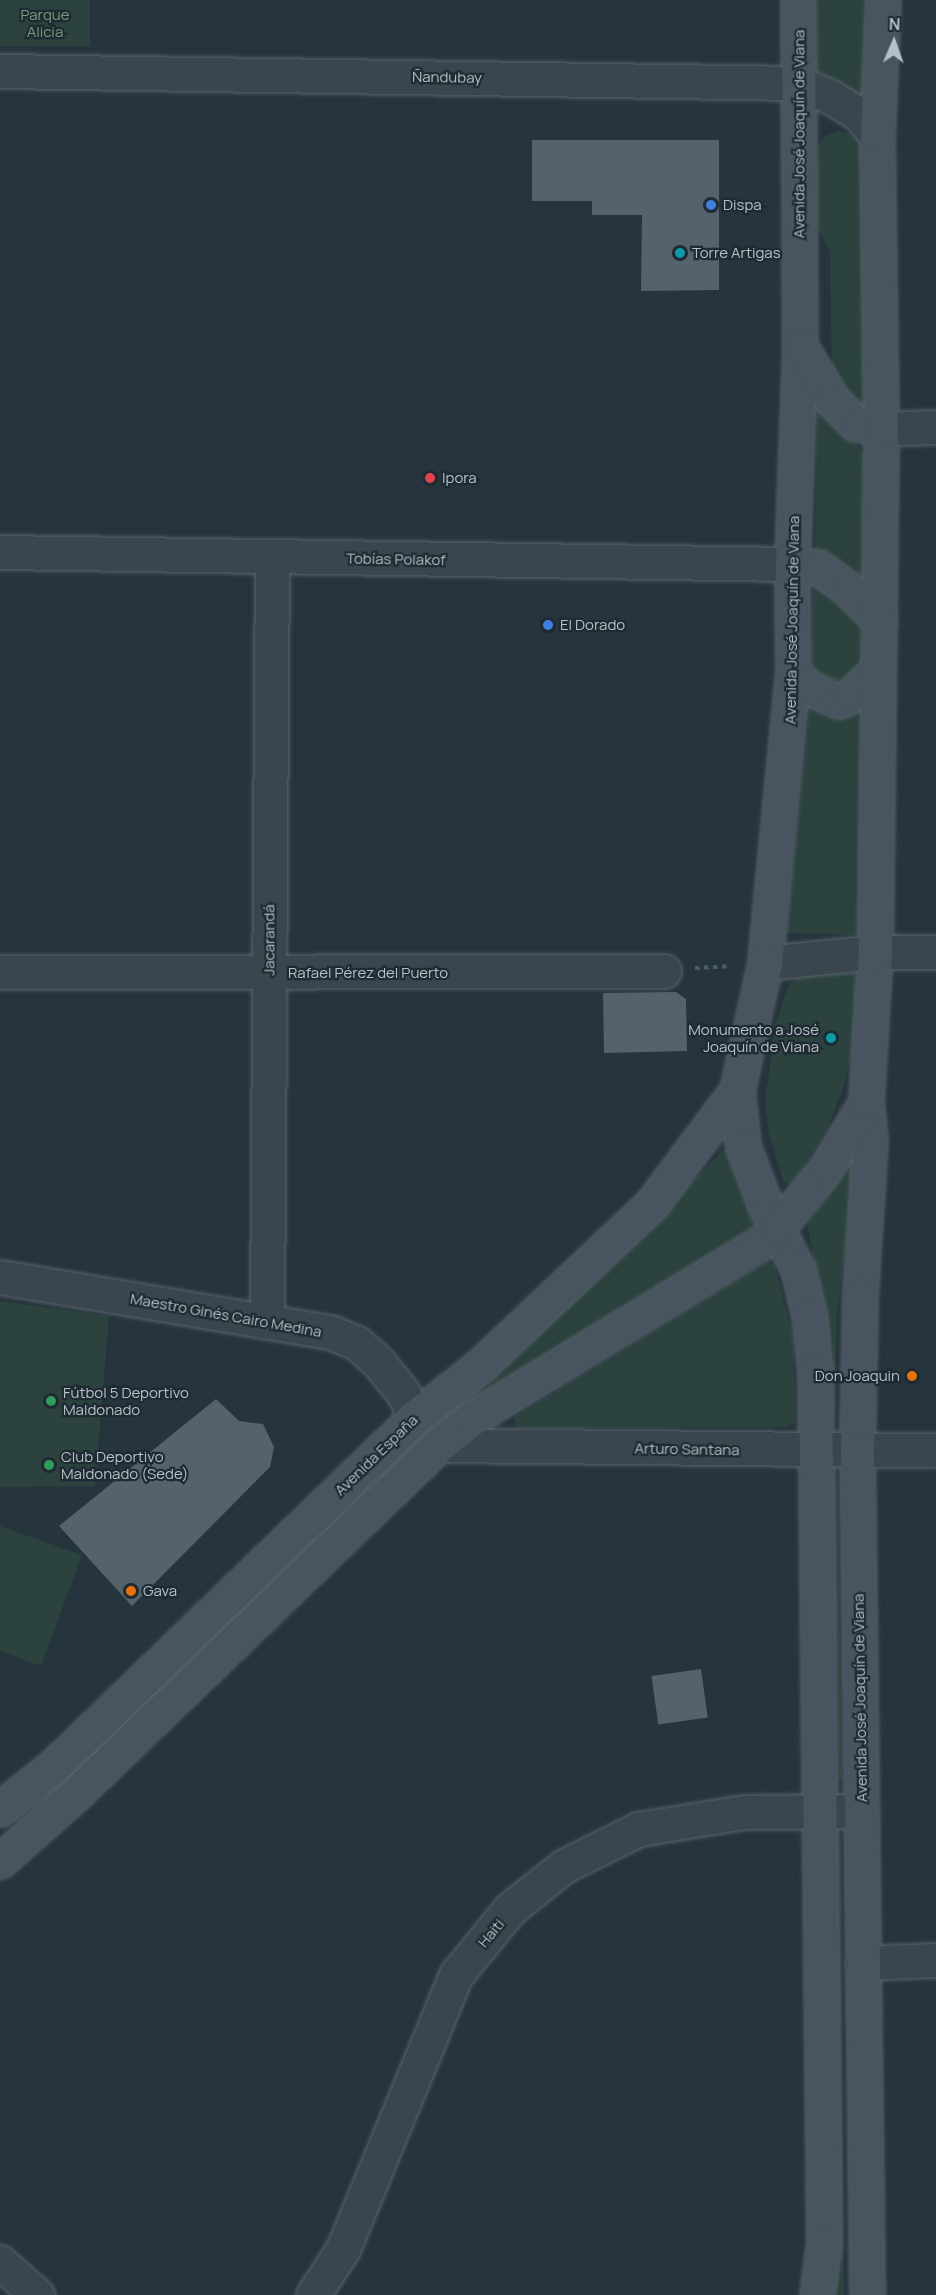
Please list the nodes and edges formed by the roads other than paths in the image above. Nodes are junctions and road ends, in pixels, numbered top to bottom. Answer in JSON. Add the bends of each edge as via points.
{"nodes":[{"id":1,"x":798,"y":0,"type":"edge"},
{"id":2,"x":883,"y":0,"type":"edge"},
{"id":3,"x":0,"y":71,"type":"edge"},
{"id":4,"x":798,"y":83,"type":"junction"},
{"id":5,"x":877,"y":135,"type":"junction"},
{"id":6,"x":800,"y":346,"type":"junction"},
{"id":7,"x":936,"y":428,"type":"edge"},
{"id":8,"x":881,"y":429,"type":"junction"},
{"id":9,"x":0,"y":552,"type":"edge"},
{"id":10,"x":272,"y":558,"type":"junction"},
{"id":11,"x":792,"y":564,"type":"junction"},
{"id":12,"x":880,"y":621,"type":"junction"},
{"id":13,"x":878,"y":669,"type":"junction"},
{"id":14,"x":793,"y":671,"type":"junction"},
{"id":15,"x":875,"y":952,"type":"junction"},
{"id":16,"x":936,"y":952,"type":"edge"},
{"id":17,"x":765,"y":963,"type":"junction"},
{"id":18,"x":664,"y":971,"type":"road end"},
{"id":19,"x":0,"y":972,"type":"edge"},
{"id":20,"x":269,"y":974,"type":"junction"},
{"id":21,"x":737,"y":1089,"type":"junction"},
{"id":22,"x":866,"y":1102,"type":"junction"},
{"id":23,"x":778,"y":1228,"type":"junction"},
{"id":24,"x":0,"y":1277,"type":"edge"},
{"id":25,"x":267,"y":1322,"type":"junction"},
{"id":26,"x":415,"y":1417,"type":"junction"},
{"id":27,"x":439,"y":1445,"type":"junction"},
{"id":28,"x":936,"y":1450,"type":"edge"},
{"id":29,"x":816,"y":1451,"type":"junction"},
{"id":30,"x":857,"y":1451,"type":"junction"},
{"id":31,"x":0,"y":1809,"type":"edge"},
{"id":32,"x":820,"y":1811,"type":"junction"},
{"id":33,"x":861,"y":1811,"type":"junction"},
{"id":34,"x":0,"y":1861,"type":"edge"},
{"id":35,"x":936,"y":1960,"type":"edge"},
{"id":36,"x":862,"y":1962,"type":"junction"},
{"id":37,"x":0,"y":2262,"type":"edge"},
{"id":38,"x":37,"y":2295,"type":"edge"},
{"id":39,"x":313,"y":2295,"type":"edge"},
{"id":40,"x":817,"y":2295,"type":"edge"},
{"id":41,"x":867,"y":2295,"type":"edge"}],
"edges":[{"from":1,"to":4,"type":"main road","name":"Avenida José Joaquín de Viana"},
{"from":2,"to":5,"type":"main road","name":"Avenida José Joaquín de Viana"},
{"from":3,"to":4,"type":"street","name":"Ñandubay"},
{"from":4,"to":5,"type":"street","name":"Ñandubay","via":[[858,114]]},
{"from":4,"to":6,"type":"main road","name":"Avenida José Joaquín de Viana"},
{"from":5,"to":8,"type":"main road","name":"Avenida José Joaquín de Viana"},
{"from":6,"to":8,"type":"main road","via":[[832,400],[856,424]]},
{"from":6,"to":11,"type":"main road","name":"Avenida José Joaquín de Viana"},
{"from":7,"to":8,"type":"street"},
{"from":8,"to":12,"type":"main road","name":"Avenida José Joaquín de Viana"},
{"from":9,"to":10,"type":"street","name":"Tobías Polakof"},
{"from":10,"to":11,"type":"street","name":"Tobías Polakof"},
{"from":10,"to":20,"type":"street","name":"Jacarandá"},
{"from":11,"to":12,"type":"main road","via":[[818,567],[848,589]]},
{"from":11,"to":14,"type":"main road","name":"Avenida José Joaquín de Viana"},
{"from":12,"to":13,"type":"main road","name":"Avenida José Joaquín de Viana"},
{"from":13,"to":14,"type":"main road","via":[[851,695],[839,700],[807,687]]},
{"from":13,"to":15,"type":"main road","name":"Avenida José Joaquín de Viana"},
{"from":14,"to":17,"type":"main road","name":"Avenida José Joaquín de Viana"},
{"from":15,"to":16,"type":"street"},
{"from":15,"to":17,"type":"street"},
{"from":15,"to":22,"type":"main road","name":"Avenida José Joaquín de Viana"},
{"from":17,"to":21,"type":"main road","name":"Avenida José Joaquín de Viana"},
{"from":18,"to":20,"type":"street","name":"Rafael Pérez del Puerto"},
{"from":19,"to":20,"type":"street","name":"Rafael Pérez del Puerto"},
{"from":20,"to":25,"type":"street","name":"Jacarandá"},
{"from":21,"to":23,"type":"main road","name":"Avenida José Joaquín de Viana","via":[[743,1146]]},
{"from":21,"to":26,"type":"main road","name":"Avenida España","via":[[651,1205],[482,1364]]},
{"from":22,"to":23,"type":"main road","name":"Avenida José Joaquín de Viana","via":[[826,1168]]},
{"from":22,"to":30,"type":"main road","name":"Avenida José Joaquín de Viana","via":[[870,1141],[860,1295]]},
{"from":23,"to":27,"type":"main road","via":[[759,1244],[471,1419]]},
{"from":23,"to":29,"type":"main road","name":"Avenida José Joaquín de Viana","via":[[798,1269],[809,1316]]},
{"from":24,"to":25,"type":"street","name":"Maestro Ginés Cairo Medina"},
{"from":25,"to":26,"type":"street","name":"Maestro Ginés Cairo Medina","via":[[333,1333],[357,1343],[402,1391]]},
{"from":26,"to":31,"type":"main road","name":"Avenida España","via":[[57,1762]]},
{"from":27,"to":29,"type":"street","name":"Arturo Santana"},
{"from":27,"to":34,"type":"main road","via":[[79,1791]]},
{"from":28,"to":30,"type":"street","name":"Arturo Santana"},
{"from":29,"to":30,"type":"street","name":"Arturo Santana"},
{"from":29,"to":32,"type":"main road","name":"Avenida José Joaquín de Viana"},
{"from":30,"to":33,"type":"main road","name":"Avenida José Joaquín de Viana"},
{"from":32,"to":33,"type":"street","name":"Haiti"},
{"from":32,"to":39,"type":"street","name":"Haiti","via":[[744,1812],[639,1829],[564,1866],[510,1909],[456,1975],[343,2249]]},
{"from":32,"to":40,"type":"main road","name":"Avenida José Joaquín de Viana","via":[[824,2242]]},
{"from":33,"to":36,"type":"main road","name":"Avenida José Joaquín de Viana"},
{"from":35,"to":36,"type":"street"},
{"from":36,"to":41,"type":"main road","name":"Avenida José Joaquín de Viana"},
{"from":37,"to":38,"type":"street"}]}
